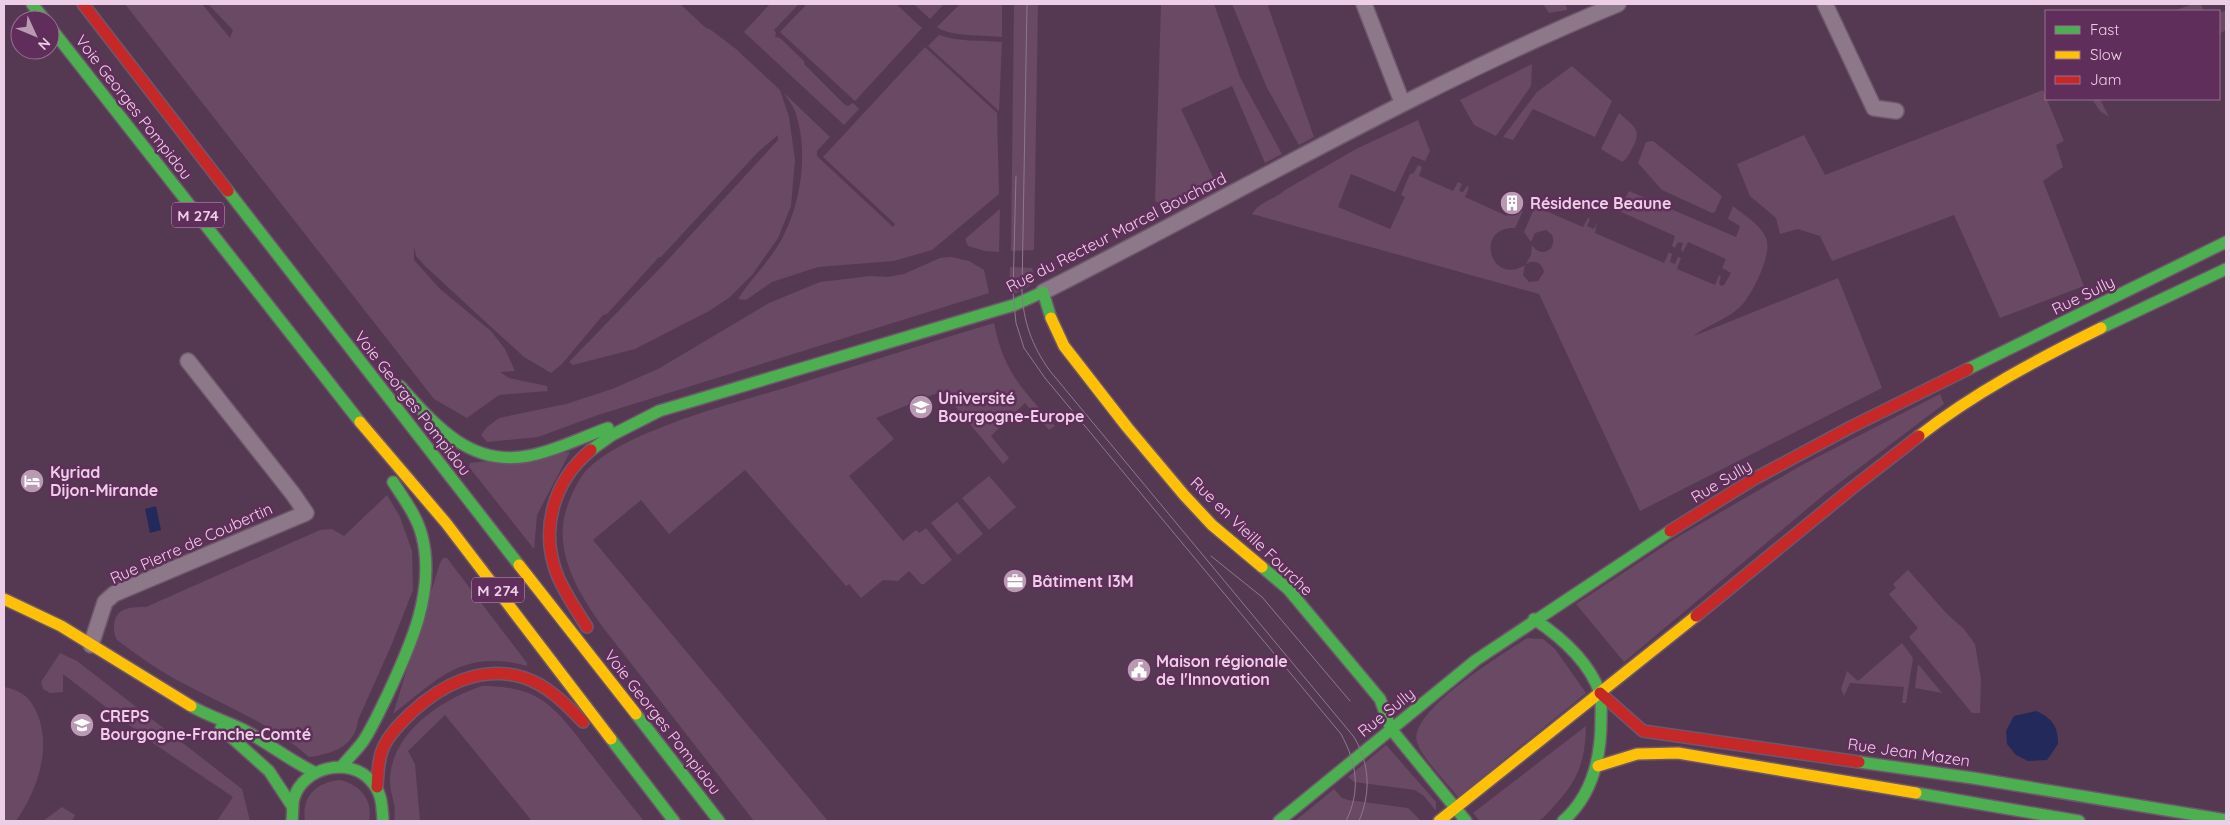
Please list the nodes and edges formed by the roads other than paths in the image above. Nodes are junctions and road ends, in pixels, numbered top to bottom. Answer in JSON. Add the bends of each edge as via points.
{"nodes":[{"id":1,"x":83,"y":4,"type":"edge"},
{"id":2,"x":1364,"y":4,"type":"edge"},
{"id":3,"x":1618,"y":4,"type":"edge"},
{"id":4,"x":1825,"y":4,"type":"edge"},
{"id":5,"x":60,"y":40,"type":"edge"},
{"id":6,"x":1402,"y":102,"type":"junction"},
{"id":7,"x":1896,"y":111,"type":"dead end"},
{"id":8,"x":2226,"y":242,"type":"edge"},
{"id":9,"x":2226,"y":269,"type":"edge"},
{"id":10,"x":1043,"y":292,"type":"junction"},
{"id":11,"x":359,"y":360,"type":"junction"},
{"id":12,"x":188,"y":361,"type":"dead end"},
{"id":13,"x":346,"y":404,"type":"junction"},
{"id":14,"x":659,"y":411,"type":"junction"},
{"id":15,"x":4,"y":599,"type":"edge"},
{"id":16,"x":1534,"y":619,"type":"junction"},
{"id":17,"x":594,"y":638,"type":"dead end"},
{"id":18,"x":91,"y":645,"type":"junction"},
{"id":19,"x":610,"y":663,"type":"dead end"},
{"id":20,"x":615,"y":688,"type":"junction"},
{"id":21,"x":1600,"y":693,"type":"junction"},
{"id":22,"x":204,"y":714,"type":"junction"},
{"id":23,"x":1391,"y":728,"type":"junction"},
{"id":24,"x":342,"y":766,"type":"junction"},
{"id":25,"x":1598,"y":766,"type":"junction"},
{"id":26,"x":314,"y":772,"type":"junction"},
{"id":27,"x":1973,"y":778,"type":"junction"},
{"id":28,"x":642,"y":782,"type":"junction"},
{"id":29,"x":377,"y":787,"type":"junction"},
{"id":30,"x":1905,"y":792,"type":"junction"},
{"id":31,"x":292,"y":806,"type":"junction"},
{"id":32,"x":1455,"y":808,"type":"junction"},
{"id":33,"x":1569,"y":820,"type":"edge"},
{"id":34,"x":2226,"y":820,"type":"edge"},
{"id":35,"x":292,"y":821,"type":"edge"},
{"id":36,"x":382,"y":821,"type":"edge"},
{"id":37,"x":674,"y":821,"type":"edge"},
{"id":38,"x":720,"y":821,"type":"edge"},
{"id":39,"x":1279,"y":821,"type":"edge"},
{"id":40,"x":1439,"y":821,"type":"edge"},
{"id":41,"x":1466,"y":821,"type":"edge"},
{"id":42,"x":2079,"y":821,"type":"edge"}],
"edges":[{"from":1,"to":11,"type":"main road","name":"Voie Georges Pompidou","number":"M 274"},
{"from":2,"to":6,"type":"street"},
{"from":3,"to":6,"type":"street","name":"Rue du Recteur Marcel Bouchard","via":[[1542,35]]},
{"from":4,"to":7,"type":"street","via":[[1874,108]]},
{"from":5,"to":13,"type":"main road","name":"Voie Georges Pompidou","number":"M 274"},
{"from":6,"to":10,"type":"street","name":"Rue du Recteur Marcel Bouchard"},
{"from":8,"to":16,"type":"main road","name":"Rue Sully","via":[[1754,479]]},
{"from":9,"to":21,"type":"main road","via":[[2056,350],[1945,416]]},
{"from":10,"to":14,"type":"main road","name":"Rue du Recteur Marcel Bouchard","via":[[1014,305]]},
{"from":10,"to":23,"type":"main road","name":"Rue en Vieille Fourche","via":[[1064,346],[1127,427],[1212,525],[1288,589],[1380,699]]},
{"from":11,"to":14,"type":"main road","via":[[387,374],[438,427],[470,451],[485,456],[526,457]]},
{"from":11,"to":20,"type":"main road","name":"Voie Georges Pompidou","number":"M 274"},
{"from":12,"to":18,"type":"street","name":"Rue Pierre de Coubertin","via":[[306,513],[114,594],[105,602]]},
{"from":13,"to":24,"type":"main road","via":[[416,521],[422,537],[426,574],[422,606],[399,667],[364,740]]},
{"from":13,"to":28,"type":"main road","name":"Voie Georges Pompidou","number":"M 274","via":[[446,523]]},
{"from":14,"to":17,"type":"main road","via":[[602,442],[577,462],[562,482],[550,513],[549,531],[555,570]]},
{"from":15,"to":18,"type":"main road","via":[[42,616]]},
{"from":16,"to":21,"type":"main road","via":[[1573,650]]},
{"from":16,"to":23,"type":"main road","name":"Rue Sully","via":[[1476,660]]},
{"from":18,"to":22,"type":"main road"},
{"from":19,"to":20,"type":"main road","via":[[616,671]]},
{"from":20,"to":38,"type":"main road","name":"Voie Georges Pompidou","number":"M 274"},
{"from":21,"to":25,"type":"main road"},
{"from":21,"to":27,"type":"main road","name":"Rue Jean Mazen","via":[[1643,731]]},
{"from":21,"to":32,"type":"main road"},
{"from":22,"to":26,"type":"main road","via":[[242,729]]},
{"from":22,"to":31,"type":"main road","via":[[264,764]]},
{"from":23,"to":32,"type":"main road","name":"Rue en Vieille Fourche"},
{"from":23,"to":39,"type":"main road","name":"Rue Sully"},
{"from":24,"to":26,"type":"main road"},
{"from":24,"to":29,"type":"main road","via":[[362,772]]},
{"from":25,"to":30,"type":"main road","via":[[1636,752],[1678,753]]},
{"from":25,"to":33,"type":"main road"},
{"from":26,"to":31,"type":"main road","via":[[302,782]]},
{"from":27,"to":30,"type":"main road"},
{"from":27,"to":34,"type":"main road","name":"Rue Jean Mazen"},
{"from":28,"to":29,"type":"main road","via":[[562,702],[524,678],[496,672],[455,682],[425,700],[411,713],[384,744]]},
{"from":28,"to":37,"type":"main road","name":"Voie Georges Pompidou","number":"M 274"},
{"from":29,"to":36,"type":"main road","via":[[384,809]]},
{"from":30,"to":42,"type":"main road"},
{"from":31,"to":35,"type":"main road"},
{"from":32,"to":40,"type":"main road"},
{"from":32,"to":41,"type":"main road","name":"Rue en Vieille Fourche"}]}
